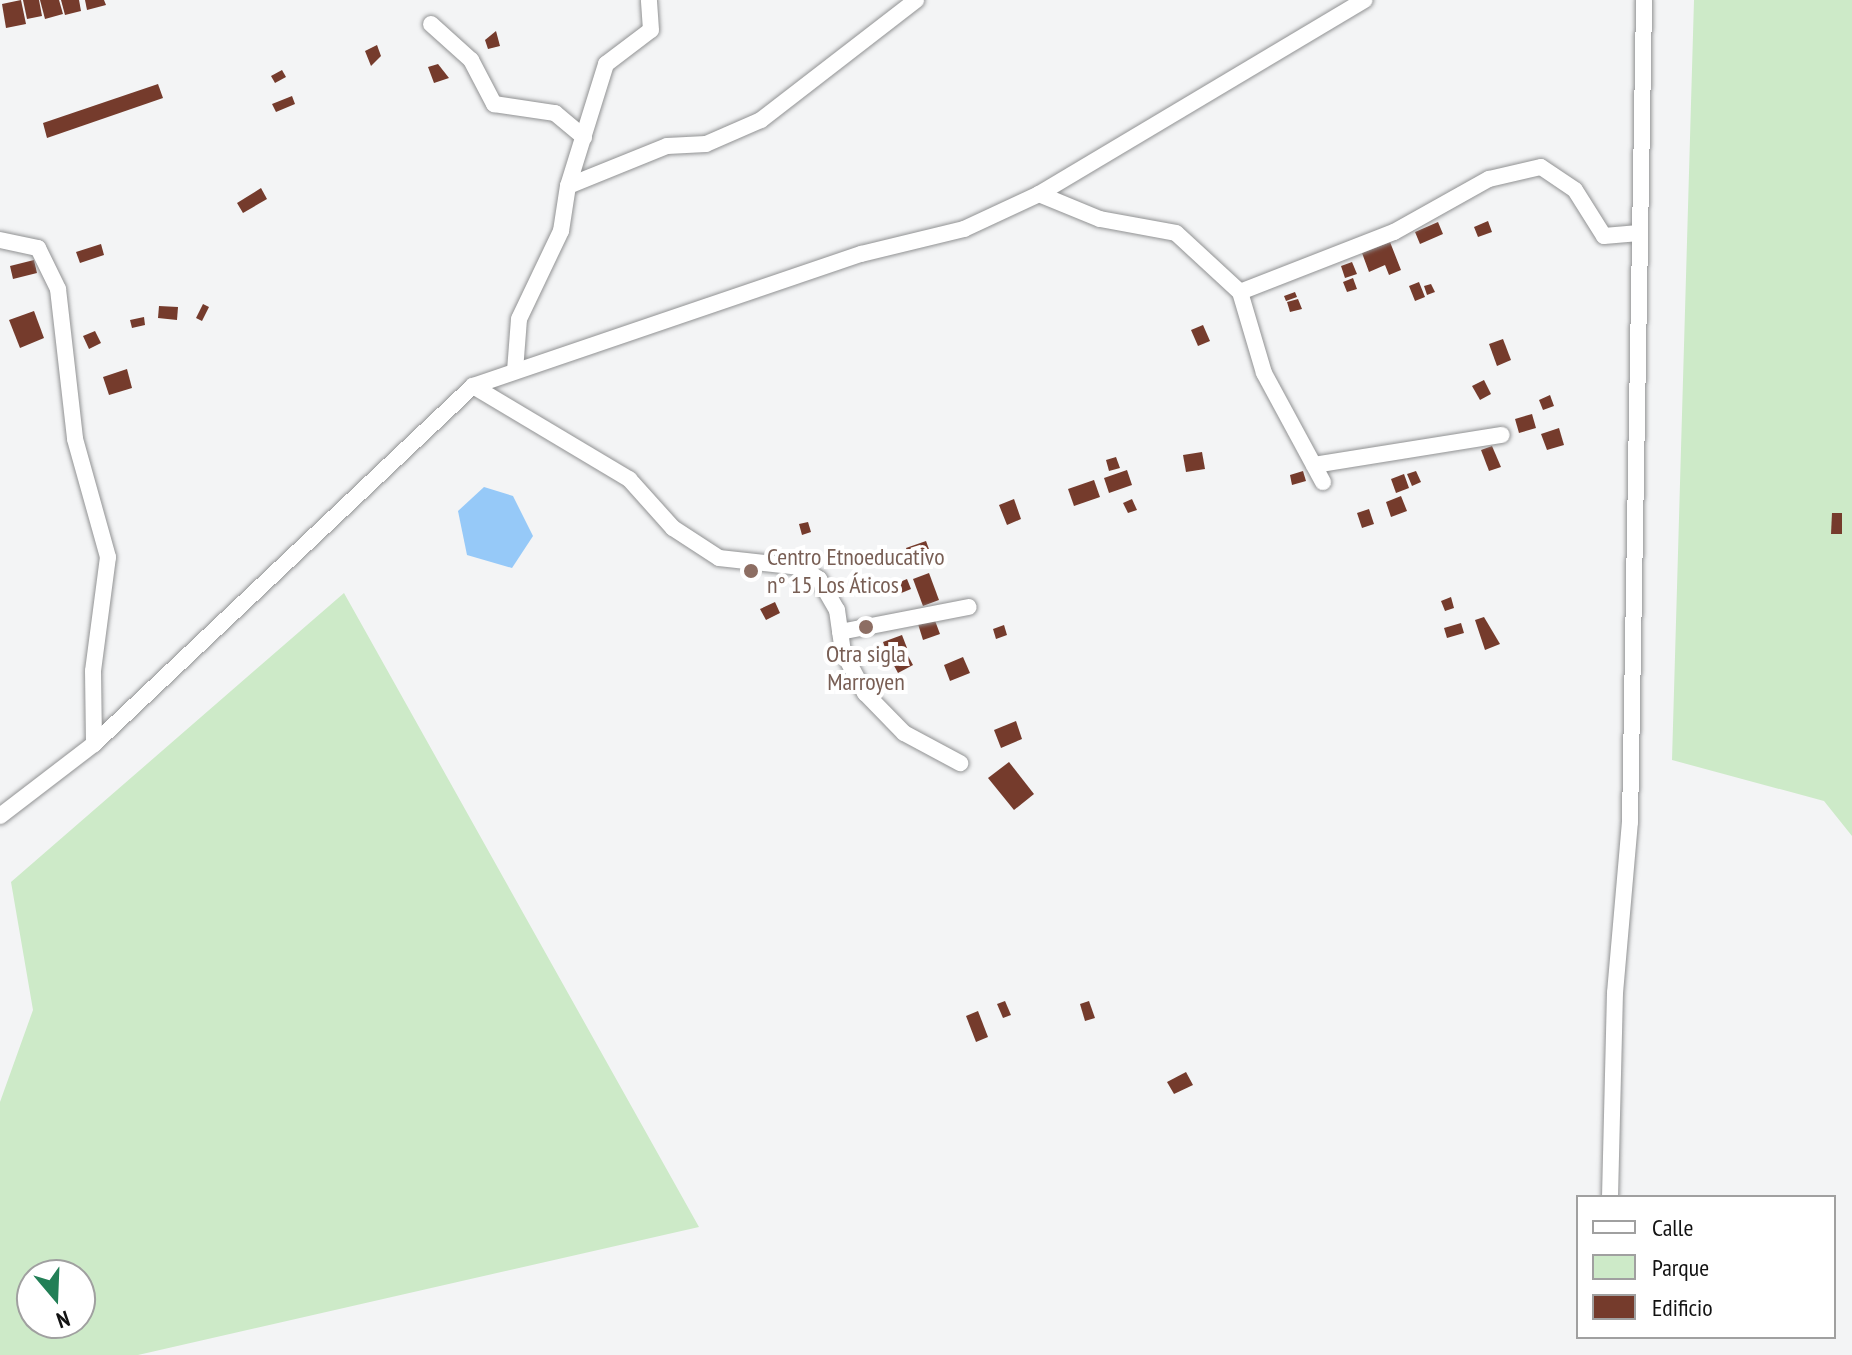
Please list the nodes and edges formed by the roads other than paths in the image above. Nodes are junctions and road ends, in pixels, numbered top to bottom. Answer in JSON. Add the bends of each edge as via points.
{"nodes":[{"id":1,"x":649,"y":0,"type":"edge"},
{"id":2,"x":916,"y":0,"type":"edge"},
{"id":3,"x":1365,"y":0,"type":"edge"},
{"id":4,"x":1644,"y":0,"type":"edge"},
{"id":5,"x":431,"y":24,"type":"dead end"},
{"id":6,"x":584,"y":137,"type":"junction"},
{"id":7,"x":568,"y":186,"type":"junction"},
{"id":8,"x":1039,"y":194,"type":"junction"},
{"id":9,"x":1639,"y":233,"type":"junction"},
{"id":10,"x":0,"y":240,"type":"edge"},
{"id":11,"x":1240,"y":292,"type":"junction"},
{"id":12,"x":515,"y":371,"type":"junction"},
{"id":13,"x":473,"y":386,"type":"junction"},
{"id":14,"x":1502,"y":435,"type":"dead end"},
{"id":15,"x":1314,"y":465,"type":"junction"},
{"id":16,"x":1323,"y":482,"type":"dead end"},
{"id":17,"x":969,"y":607,"type":"dead end"},
{"id":18,"x":840,"y":632,"type":"junction"},
{"id":19,"x":94,"y":744,"type":"junction"},
{"id":20,"x":960,"y":763,"type":"dead end"},
{"id":21,"x":0,"y":816,"type":"edge"},
{"id":22,"x":1610,"y":1195,"type":"edge"}],
"edges":[{"from":1,"to":6,"type":"street","via":[[651,30],[606,64]]},
{"from":2,"to":7,"type":"street","via":[[761,120],[706,144],[667,146]]},
{"from":3,"to":8,"type":"street"},
{"from":4,"to":9,"type":"street"},
{"from":5,"to":6,"type":"street","via":[[471,60],[494,104],[555,113]]},
{"from":6,"to":7,"type":"street"},
{"from":7,"to":12,"type":"street","via":[[561,231],[519,319]]},
{"from":8,"to":11,"type":"street","via":[[1100,219],[1176,233]]},
{"from":8,"to":12,"type":"street","via":[[964,229],[861,254]]},
{"from":9,"to":11,"type":"street","via":[[1604,236],[1575,190],[1541,167],[1489,179],[1394,232]]},
{"from":9,"to":22,"type":"street","via":[[1630,822],[1615,993]]},
{"from":10,"to":19,"type":"street","via":[[38,248],[58,289],[75,439],[108,557],[93,671]]},
{"from":11,"to":15,"type":"street","via":[[1264,373]]},
{"from":12,"to":13,"type":"street"},
{"from":13,"to":18,"type":"street","via":[[629,479],[673,528],[719,558],[801,567],[819,579],[837,610]]},
{"from":13,"to":19,"type":"street"},
{"from":14,"to":15,"type":"street"},
{"from":15,"to":16,"type":"street"},
{"from":17,"to":18,"type":"street"},
{"from":18,"to":20,"type":"street","via":[[843,652],[865,693],[904,733]]},
{"from":19,"to":21,"type":"street"}]}
